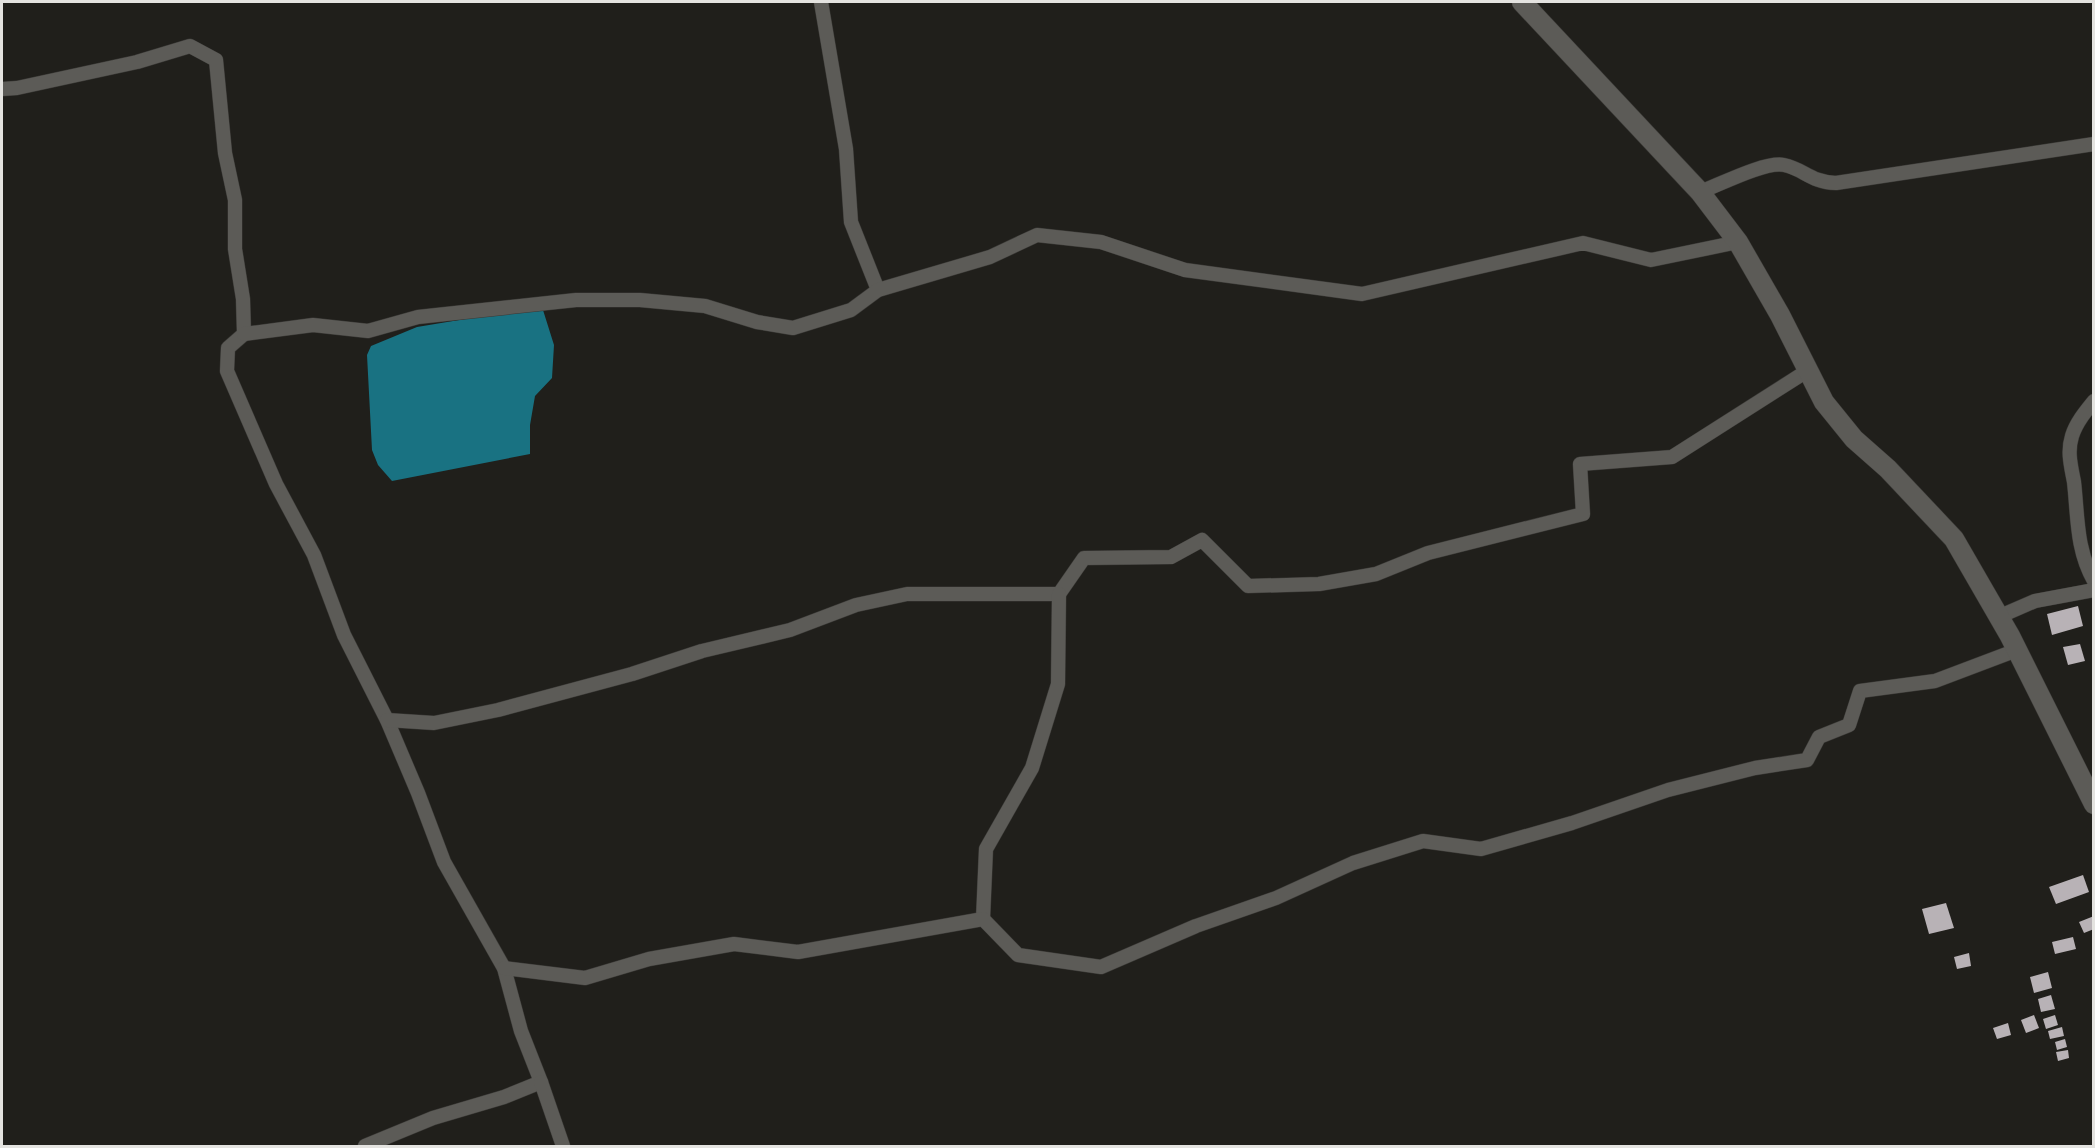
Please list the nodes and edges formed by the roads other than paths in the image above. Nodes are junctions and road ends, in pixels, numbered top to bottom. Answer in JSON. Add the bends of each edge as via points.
{"nodes":[{"id":1,"x":821,"y":2,"type":"edge"},
{"id":2,"x":1522,"y":2,"type":"edge"},
{"id":3,"x":2,"y":88,"type":"edge"},
{"id":4,"x":2094,"y":144,"type":"edge"},
{"id":5,"x":1700,"y":192,"type":"junction"},
{"id":6,"x":1738,"y":242,"type":"junction"},
{"id":7,"x":878,"y":290,"type":"junction"},
{"id":8,"x":244,"y":334,"type":"junction"},
{"id":9,"x":1807,"y":371,"type":"junction"},
{"id":10,"x":2094,"y":401,"type":"edge"},
{"id":11,"x":2094,"y":581,"type":"edge"},
{"id":12,"x":2094,"y":590,"type":"edge"},
{"id":13,"x":1059,"y":594,"type":"junction"},
{"id":14,"x":1998,"y":617,"type":"junction"},
{"id":15,"x":2017,"y":650,"type":"junction"},
{"id":16,"x":387,"y":720,"type":"junction"},
{"id":17,"x":2094,"y":804,"type":"edge"},
{"id":18,"x":983,"y":919,"type":"junction"},
{"id":19,"x":504,"y":968,"type":"junction"},
{"id":20,"x":541,"y":1082,"type":"junction"},
{"id":21,"x":365,"y":1146,"type":"edge"},
{"id":22,"x":563,"y":1146,"type":"edge"}],
"edges":[{"from":1,"to":7,"type":"street","via":[[846,149],[851,222]]},
{"from":2,"to":5,"type":"street"},
{"from":3,"to":8,"type":"street","via":[[92,72],[190,46],[216,60],[225,153],[235,200],[235,249]]},
{"from":4,"to":5,"type":"street","via":[[1836,183],[1820,182],[1784,165],[1768,166]]},
{"from":5,"to":6,"type":"street"},
{"from":6,"to":7,"type":"street","via":[[1651,260],[1583,243],[1362,294],[1185,270],[1101,242],[1037,235],[990,257]]},
{"from":6,"to":9,"type":"street"},
{"from":7,"to":8,"type":"street","via":[[851,310],[793,328],[705,306],[576,300],[418,317],[368,331],[313,326]]},
{"from":8,"to":16,"type":"street","via":[[228,348],[227,371],[276,484],[314,555],[344,635]]},
{"from":9,"to":13,"type":"street","via":[[1672,457],[1580,464],[1583,514],[1428,553],[1376,574],[1319,584],[1248,586],[1202,540],[1171,557],[1084,558]]},
{"from":9,"to":14,"type":"street","via":[[1824,402],[1854,439],[1954,539]]},
{"from":10,"to":11,"type":"street","via":[[2072,435],[2068,453],[2083,562]]},
{"from":12,"to":14,"type":"street","via":[[2035,602]]},
{"from":13,"to":16,"type":"street","via":[[907,594],[856,605],[790,630],[498,710],[434,723]]},
{"from":13,"to":18,"type":"street","via":[[1058,684],[1032,768],[986,849]]},
{"from":14,"to":15,"type":"street"},
{"from":15,"to":17,"type":"street"},
{"from":15,"to":18,"type":"street","via":[[1935,681],[1860,691],[1849,725],[1819,737],[1807,759],[1668,790],[1481,849],[1423,841],[1353,864],[1101,967],[1018,955]]},
{"from":16,"to":19,"type":"street","via":[[444,862]]},
{"from":18,"to":19,"type":"street","via":[[798,952],[734,944],[649,959],[585,978]]},
{"from":19,"to":20,"type":"street","via":[[520,1031]]},
{"from":20,"to":21,"type":"street"},
{"from":20,"to":22,"type":"street"}]}
